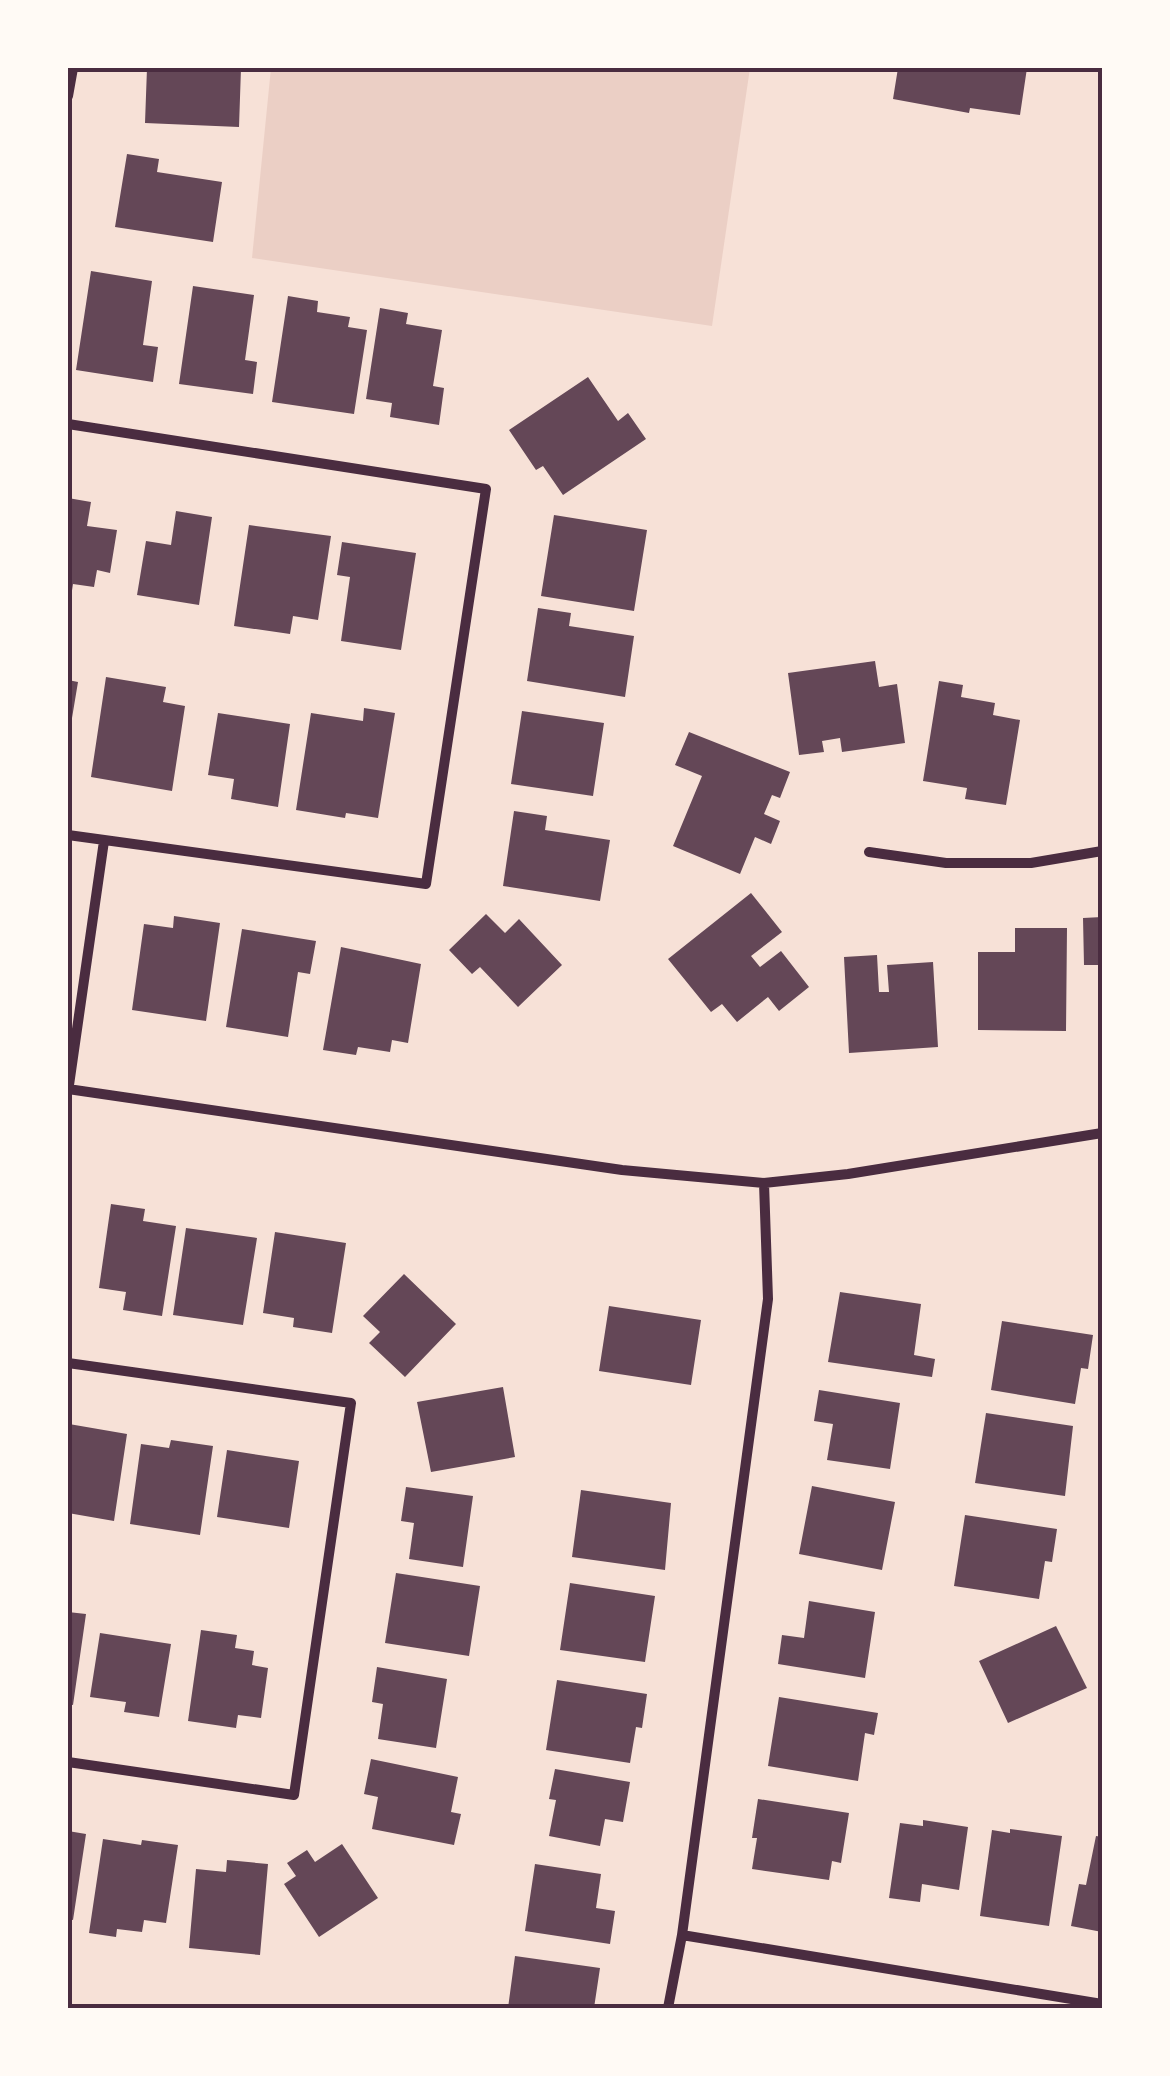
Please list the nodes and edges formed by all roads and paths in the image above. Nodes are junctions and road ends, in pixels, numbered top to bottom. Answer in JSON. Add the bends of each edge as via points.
{"nodes":[{"id":1,"x":72,"y":68,"type":"edge"},
{"id":2,"x":68,"y":96,"type":"edge"},
{"id":3,"x":68,"y":424,"type":"edge"},
{"id":4,"x":68,"y":835,"type":"edge"},
{"id":5,"x":104,"y":841,"type":"junction"},
{"id":6,"x":1102,"y":851,"type":"edge"},
{"id":7,"x":869,"y":852,"type":"dead end"},
{"id":8,"x":68,"y":1091,"type":"edge"},
{"id":9,"x":1102,"y":1133,"type":"edge"},
{"id":10,"x":764,"y":1184,"type":"junction"},
{"id":11,"x":68,"y":1363,"type":"edge"},
{"id":12,"x":68,"y":1762,"type":"edge"},
{"id":13,"x":682,"y":1935,"type":"junction"},
{"id":14,"x":1102,"y":2004,"type":"edge"},
{"id":15,"x":668,"y":2008,"type":"edge"}],
"edges":[{"from":1,"to":2,"type":"street"},
{"from":3,"to":5,"type":"street","via":[[486,489],[426,884]]},
{"from":4,"to":5,"type":"street"},
{"from":5,"to":8,"type":"street"},
{"from":6,"to":7,"type":"street","via":[[997,864]]},
{"from":8,"to":10,"type":"street"},
{"from":9,"to":10,"type":"street"},
{"from":10,"to":13,"type":"street","via":[[768,1298]]},
{"from":11,"to":12,"type":"street","via":[[351,1403],[294,1794]]},
{"from":13,"to":14,"type":"street"},
{"from":13,"to":15,"type":"street"}]}
